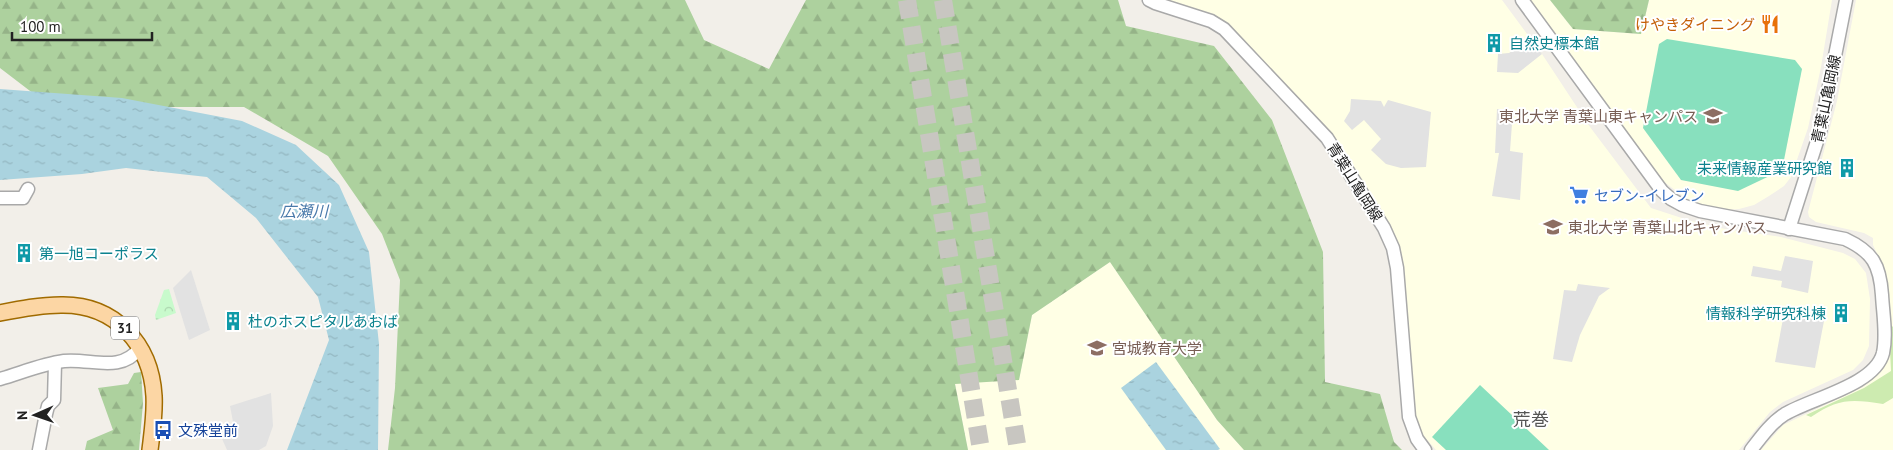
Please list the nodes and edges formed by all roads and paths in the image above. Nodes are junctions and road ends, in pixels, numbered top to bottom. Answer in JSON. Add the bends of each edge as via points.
{"nodes":[{"id":1,"x":1150,"y":0,"type":"edge"},
{"id":2,"x":1522,"y":0,"type":"edge"},
{"id":3,"x":1846,"y":0,"type":"edge"},
{"id":4,"x":28,"y":189,"type":"dead end"},
{"id":5,"x":0,"y":198,"type":"edge"},
{"id":6,"x":1789,"y":229,"type":"junction"},
{"id":7,"x":0,"y":313,"type":"edge"},
{"id":8,"x":140,"y":348,"type":"junction"},
{"id":9,"x":55,"y":363,"type":"junction"},
{"id":10,"x":0,"y":379,"type":"edge"},
{"id":11,"x":39,"y":450,"type":"edge"},
{"id":12,"x":150,"y":450,"type":"edge"},
{"id":13,"x":1425,"y":450,"type":"edge"},
{"id":14,"x":1751,"y":450,"type":"edge"}],
"edges":[{"from":1,"to":13,"type":"street","name":"青葉山亀岡線","via":[[1211,21],[1224,29],[1327,138],[1384,228],[1400,287],[1410,417],[1416,439]]},
{"from":2,"to":6,"type":"street","via":[[1671,199],[1700,212]]},
{"from":3,"to":6,"type":"street","name":"青葉山亀岡線","via":[[1820,132]]},
{"from":4,"to":5,"type":"street","via":[[23,198]]},
{"from":6,"to":14,"type":"street","via":[[1845,239],[1869,254],[1880,277],[1883,349],[1872,371],[1776,420]]},
{"from":7,"to":8,"type":"main road","number":"31","via":[[29,307],[79,306],[109,317],[124,327]]},
{"from":8,"to":9,"type":"street","via":[[114,364]]},
{"from":8,"to":12,"type":"main road","number":"31","via":[[148,361],[154,398]]},
{"from":9,"to":10,"type":"street"},
{"from":9,"to":11,"type":"street","via":[[54,400],[48,406]]}]}
